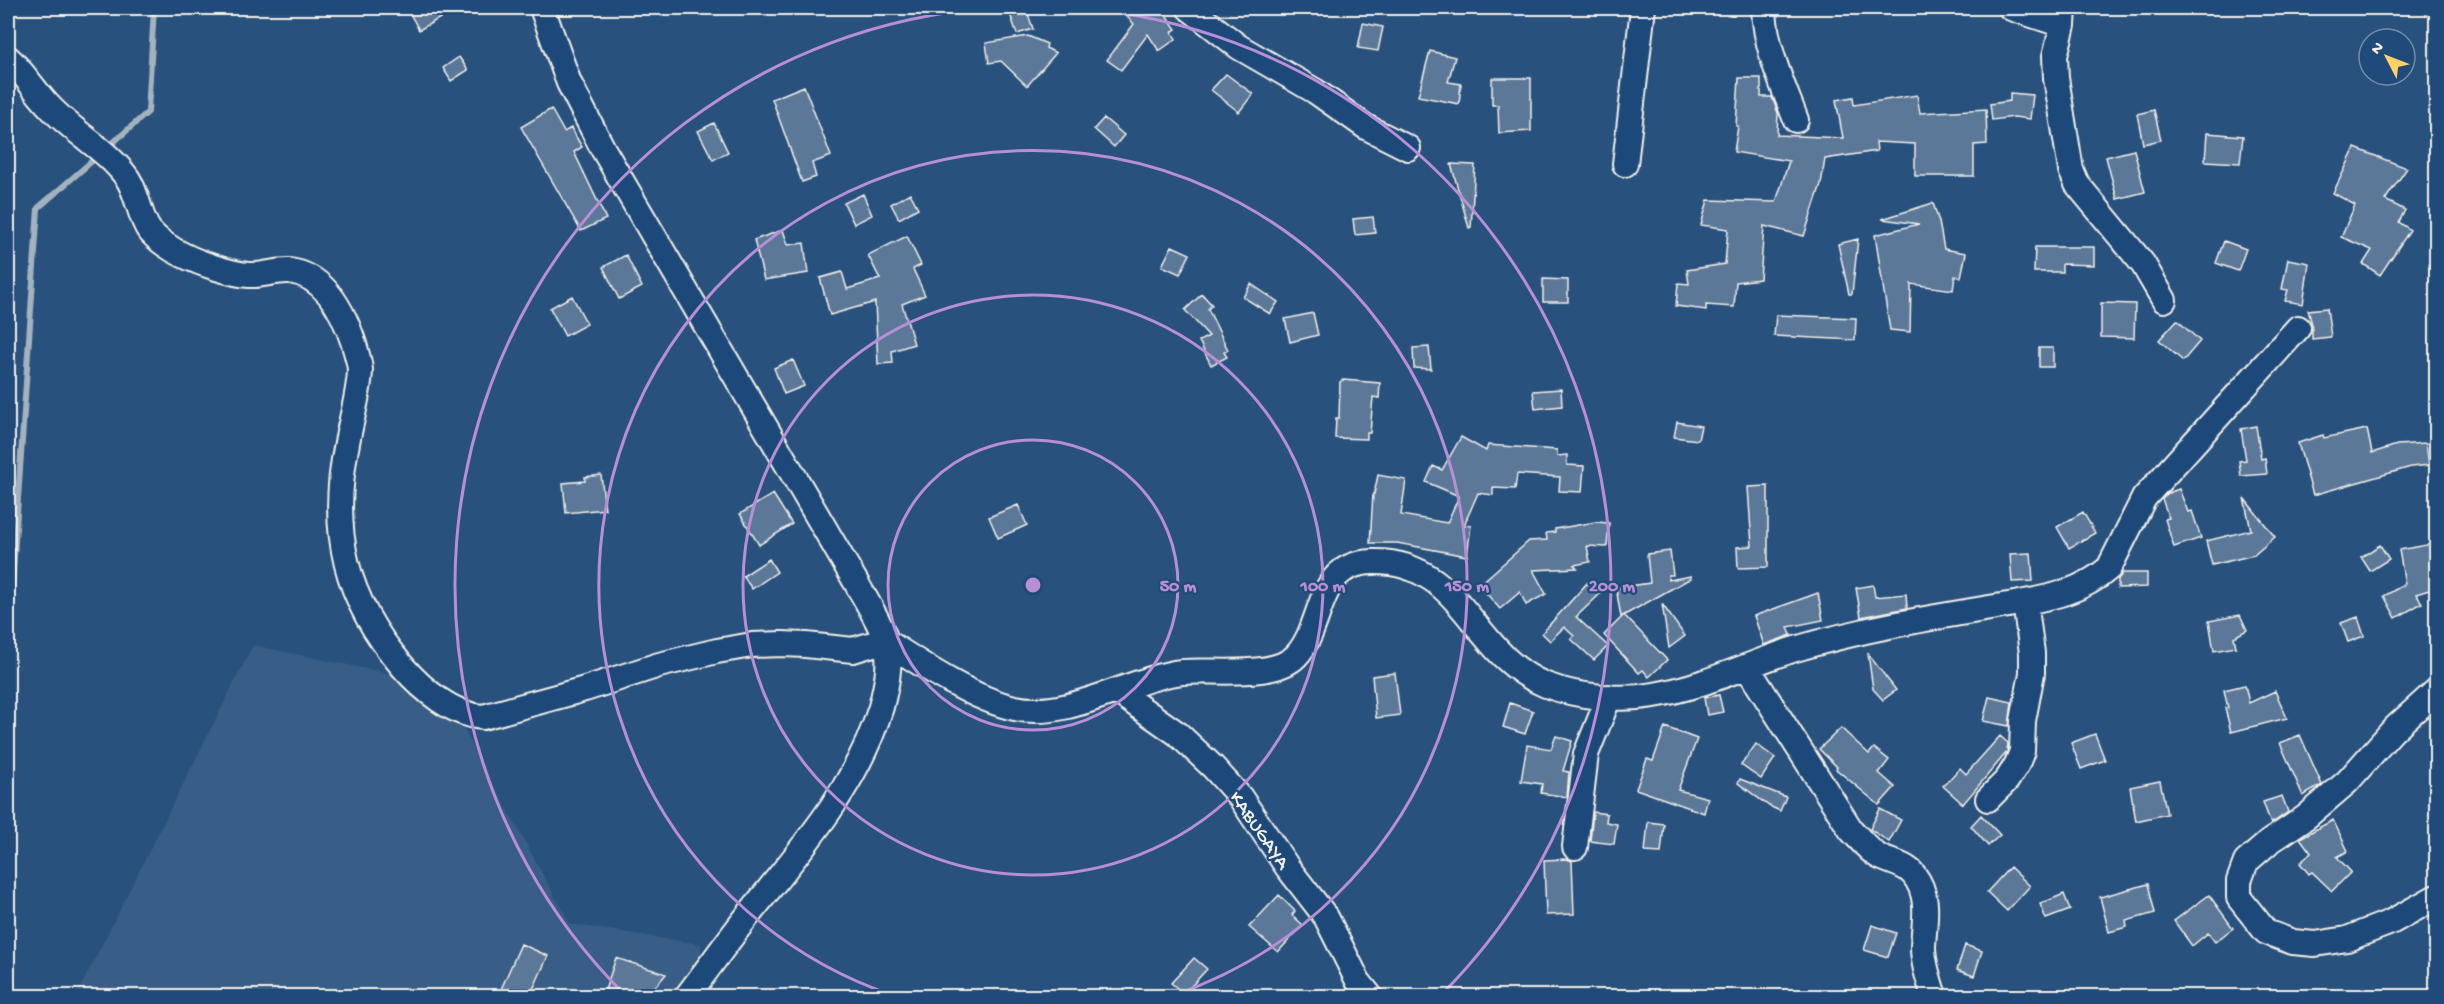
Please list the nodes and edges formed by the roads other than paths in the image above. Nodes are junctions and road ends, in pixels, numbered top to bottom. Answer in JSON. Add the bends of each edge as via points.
{"nodes":[{"id":1,"x":542,"y":8,"type":"edge"},
{"id":2,"x":1188,"y":8,"type":"edge"},
{"id":3,"x":1643,"y":8,"type":"edge"},
{"id":4,"x":1764,"y":8,"type":"edge"},
{"id":5,"x":2011,"y":8,"type":"edge"},
{"id":6,"x":2064,"y":16,"type":"edge"},
{"id":7,"x":8,"y":58,"type":"edge"},
{"id":8,"x":1796,"y":120,"type":"dead end"},
{"id":9,"x":1408,"y":147,"type":"dead end"},
{"id":10,"x":1625,"y":164,"type":"dead end"},
{"id":11,"x":2164,"y":300,"type":"dead end"},
{"id":12,"x":2298,"y":328,"type":"dead end"},
{"id":13,"x":2025,"y":602,"type":"junction"},
{"id":14,"x":886,"y":641,"type":"junction"},
{"id":15,"x":1747,"y":668,"type":"junction"},
{"id":16,"x":2436,"y":691,"type":"edge"},
{"id":17,"x":1118,"y":692,"type":"junction"},
{"id":18,"x":1609,"y":697,"type":"junction"},
{"id":19,"x":1988,"y":800,"type":"dead end"},
{"id":20,"x":1575,"y":847,"type":"dead end"},
{"id":21,"x":2436,"y":897,"type":"edge"},
{"id":22,"x":687,"y":996,"type":"edge"},
{"id":23,"x":1370,"y":996,"type":"edge"},
{"id":24,"x":1934,"y":996,"type":"edge"}],
"edges":[{"from":1,"to":14,"type":"street","via":[[569,83],[603,149],[857,584]]},
{"from":2,"to":9,"type":"street","via":[[1239,47],[1315,91],[1366,127]]},
{"from":3,"to":10,"type":"street"},
{"from":4,"to":8,"type":"street","via":[[1773,64]]},
{"from":5,"to":6,"type":"street"},
{"from":6,"to":11,"type":"street","via":[[2055,56],[2056,78],[2071,170],[2077,184],[2143,264]]},
{"from":7,"to":14,"type":"street","via":[[51,108],[127,179],[148,229],[160,241],[182,255],[246,275],[290,271],[312,278],[327,291],[344,318],[360,369],[345,452],[340,513],[342,552],[353,589],[382,643],[406,671],[453,708],[469,716],[483,717],[659,665],[752,645],[853,650]]},
{"from":12,"to":13,"type":"street","via":[[2144,498],[2109,568],[2080,588]]},
{"from":13,"to":15,"type":"street","via":[[1852,635],[1791,651]]},
{"from":13,"to":19,"type":"street","via":[[2032,673],[2022,751],[2007,780]]},
{"from":14,"to":17,"type":"street","via":[[971,690],[1013,708],[1055,708]]},
{"from":14,"to":22,"type":"street","via":[[886,688],[863,755],[802,849]]},
{"from":15,"to":18,"type":"street","via":[[1654,695]]},
{"from":15,"to":24,"type":"street","via":[[1851,830],[1867,848],[1907,868],[1922,888],[1926,914],[1923,947]]},
{"from":16,"to":21,"type":"street","via":[[2394,729],[2348,782],[2246,862],[2239,881],[2239,898],[2266,932],[2293,942],[2314,944],[2347,939],[2391,922]]},
{"from":17,"to":18,"type":"street","via":[[1182,672],[1266,670],[1283,664],[1295,657],[1307,638],[1333,579],[1345,568],[1377,561],[1429,575],[1446,588],[1498,652],[1530,678],[1566,692]]},
{"from":17,"to":23,"type":"street","name":"KABUGAYA","via":[[1178,734],[1240,797],[1326,917],[1358,981]]},
{"from":18,"to":20,"type":"street","via":[[1586,754]]}]}
